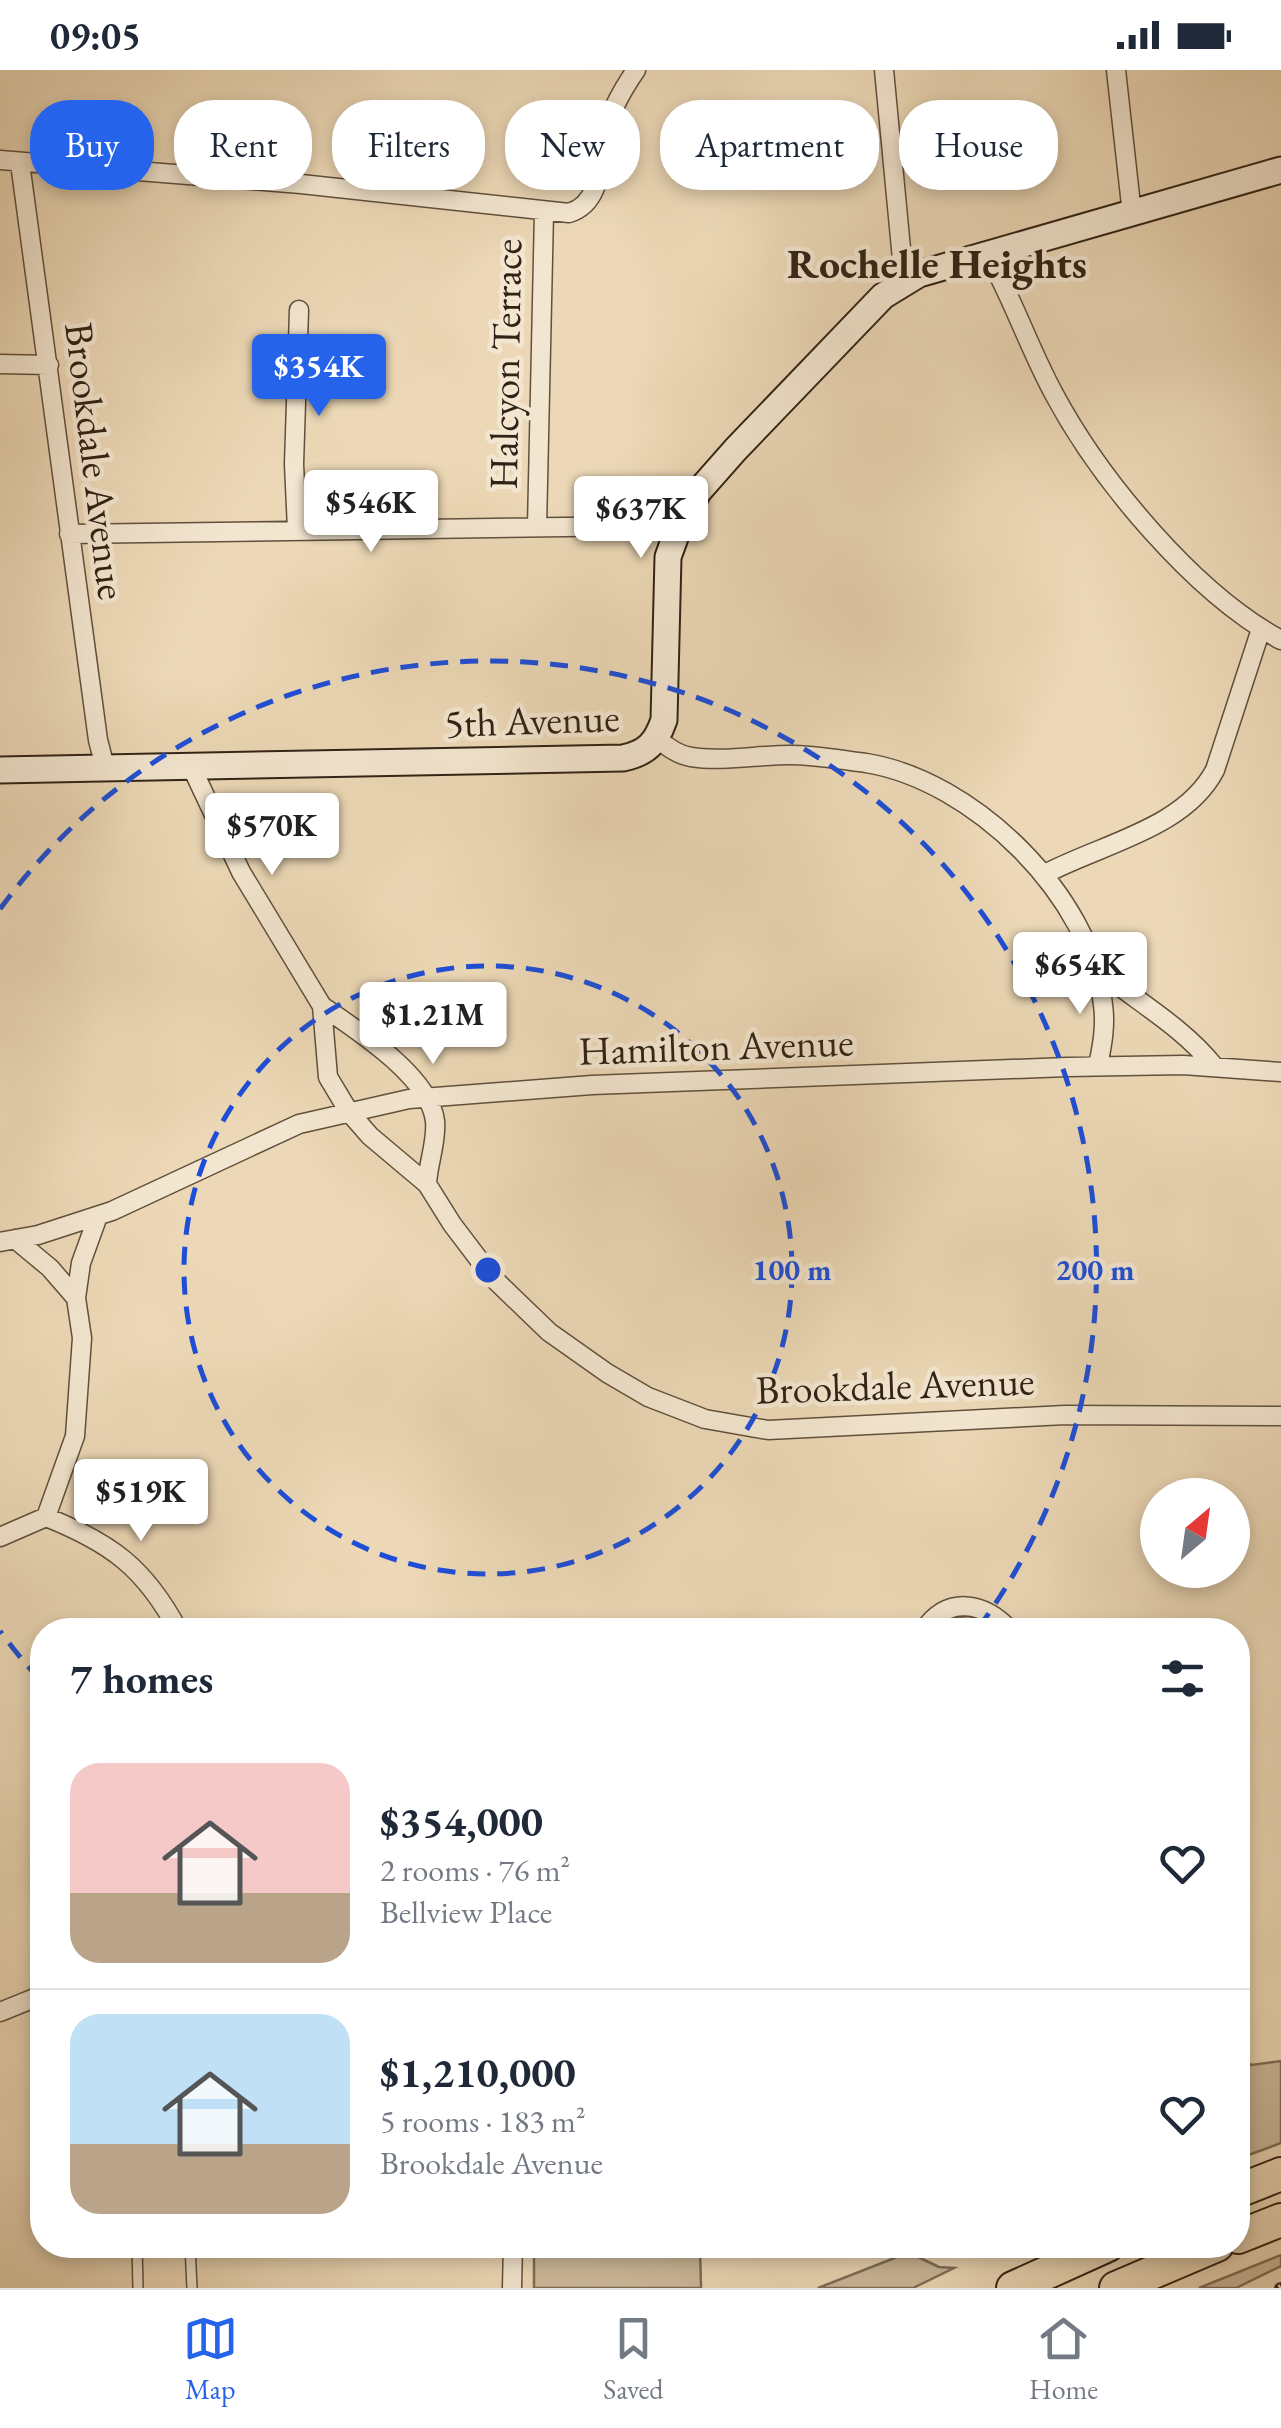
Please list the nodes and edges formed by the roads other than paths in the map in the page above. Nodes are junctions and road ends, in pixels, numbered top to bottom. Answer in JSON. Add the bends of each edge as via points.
{"nodes":[{"id":1,"x":636,"y":70,"type":"edge"},
{"id":2,"x":884,"y":70,"type":"edge"},
{"id":3,"x":1116,"y":70,"type":"edge"},
{"id":4,"x":0,"y":160,"type":"edge"},
{"id":5,"x":20,"y":163,"type":"junction"},
{"id":6,"x":1281,"y":170,"type":"edge"},
{"id":7,"x":544,"y":212,"type":"junction"},
{"id":8,"x":1132,"y":214,"type":"junction"},
{"id":9,"x":988,"y":255,"type":"junction"},
{"id":10,"x":904,"y":280,"type":"junction"},
{"id":11,"x":300,"y":310,"type":"dead end"},
{"id":12,"x":0,"y":364,"type":"edge"},
{"id":13,"x":49,"y":365,"type":"junction"},
{"id":14,"x":537,"y":528,"type":"junction"},
{"id":15,"x":297,"y":530,"type":"junction"},
{"id":16,"x":676,"y":532,"type":"junction"},
{"id":17,"x":69,"y":534,"type":"junction"},
{"id":18,"x":1261,"y":629,"type":"junction"},
{"id":19,"x":1281,"y":640,"type":"edge"},
{"id":20,"x":658,"y":739,"type":"junction"},
{"id":21,"x":191,"y":766,"type":"junction"},
{"id":22,"x":105,"y":768,"type":"junction"},
{"id":23,"x":0,"y":770,"type":"edge"},
{"id":24,"x":1045,"y":874,"type":"junction"},
{"id":25,"x":1095,"y":967,"type":"junction"},
{"id":26,"x":322,"y":1006,"type":"junction"},
{"id":27,"x":1098,"y":1066,"type":"junction"},
{"id":28,"x":1214,"y":1066,"type":"junction"},
{"id":29,"x":1281,"y":1072,"type":"edge"},
{"id":30,"x":428,"y":1096,"type":"junction"},
{"id":31,"x":348,"y":1112,"type":"junction"},
{"id":32,"x":428,"y":1184,"type":"junction"},
{"id":33,"x":98,"y":1216,"type":"junction"},
{"id":34,"x":8,"y":1240,"type":"edge"},
{"id":35,"x":76,"y":1298,"type":"junction"},
{"id":36,"x":1281,"y":1416,"type":"edge"},
{"id":37,"x":46,"y":1517,"type":"junction"},
{"id":38,"x":0,"y":1537,"type":"edge"},
{"id":39,"x":171,"y":1618,"type":"edge"},
{"id":40,"x":934,"y":1618,"type":"edge"},
{"id":41,"x":998,"y":1618,"type":"edge"},
{"id":42,"x":30,"y":2000,"type":"edge"},
{"id":43,"x":0,"y":2012,"type":"edge"},
{"id":44,"x":1281,"y":2174,"type":"edge"},
{"id":45,"x":1250,"y":2186,"type":"edge"},
{"id":46,"x":1281,"y":2220,"type":"edge"},
{"id":47,"x":1250,"y":2232,"type":"edge"},
{"id":48,"x":137,"y":2258,"type":"edge"},
{"id":49,"x":191,"y":2258,"type":"edge"},
{"id":50,"x":513,"y":2258,"type":"edge"},
{"id":51,"x":1079,"y":2258,"type":"edge"},
{"id":52,"x":1187,"y":2258,"type":"edge"},
{"id":53,"x":138,"y":2288,"type":"edge"},
{"id":54,"x":192,"y":2288,"type":"edge"},
{"id":55,"x":512,"y":2288,"type":"edge"},
{"id":56,"x":1013,"y":2288,"type":"edge"},
{"id":57,"x":1116,"y":2288,"type":"edge"}],
"edges":[{"from":1,"to":7,"type":"street","name":"Halcyon Terrace","via":[[608,122],[588,202],[569,213]]},
{"from":2,"to":10,"type":"street"},
{"from":3,"to":8,"type":"street"},
{"from":4,"to":5,"type":"street"},
{"from":5,"to":7,"type":"street","via":[[302,184]]},
{"from":5,"to":13,"type":"street","name":"Brookdale Avenue"},
{"from":6,"to":8,"type":"street","name":"5th Avenue"},
{"from":7,"to":14,"type":"street","name":"Halcyon Terrace"},
{"from":8,"to":9,"type":"street","name":"5th Avenue"},
{"from":9,"to":10,"type":"street","name":"5th Avenue"},
{"from":9,"to":18,"type":"street","via":[[1055,396],[1096,464],[1177,556]]},
{"from":10,"to":16,"type":"street","name":"5th Avenue","via":[[736,449],[698,492]]},
{"from":11,"to":15,"type":"street"},
{"from":12,"to":13,"type":"street"},
{"from":13,"to":17,"type":"street","name":"Brookdale Avenue"},
{"from":14,"to":15,"type":"street"},
{"from":14,"to":16,"type":"street"},
{"from":15,"to":17,"type":"street"},
{"from":16,"to":20,"type":"street","name":"5th Avenue","via":[[668,557],[667,693]]},
{"from":17,"to":22,"type":"street","name":"Brookdale Avenue"},
{"from":18,"to":19,"type":"street"},
{"from":18,"to":24,"type":"street","via":[[1206,788],[1148,829]]},
{"from":20,"to":21,"type":"street","name":"5th Avenue","via":[[642,754],[623,758]]},
{"from":20,"to":24,"type":"street","via":[[690,757],[795,755],[893,768],[984,818]]},
{"from":21,"to":22,"type":"street","name":"5th Avenue"},
{"from":21,"to":26,"type":"street","name":"Brookdale Avenue","via":[[241,872]]},
{"from":22,"to":23,"type":"street","name":"5th Avenue"},
{"from":24,"to":25,"type":"street"},
{"from":25,"to":27,"type":"street","via":[[1104,1023]]},
{"from":25,"to":28,"type":"street","via":[[1177,1027]]},
{"from":26,"to":30,"type":"street","name":"Brookdale Avenue"},
{"from":26,"to":31,"type":"street","name":"Brookdale Avenue","via":[[328,1078]]},
{"from":27,"to":28,"type":"street","name":"Hamilton Avenue"},
{"from":27,"to":30,"type":"street","name":"Hamilton Avenue"},
{"from":28,"to":29,"type":"street","name":"Hamilton Avenue"},
{"from":30,"to":31,"type":"street","name":"Hamilton Avenue"},
{"from":30,"to":32,"type":"street","via":[[436,1136]]},
{"from":31,"to":32,"type":"street","name":"Brookdale Avenue"},
{"from":31,"to":33,"type":"street","name":"Hamilton Avenue","via":[[299,1124]]},
{"from":32,"to":36,"type":"street","name":"Brookdale Avenue","via":[[493,1278],[549,1332],[607,1374],[705,1420],[768,1430],[1064,1414]]},
{"from":33,"to":34,"type":"street","name":"Hamilton Avenue"},
{"from":33,"to":35,"type":"street"},
{"from":34,"to":35,"type":"street","via":[[50,1268]]},
{"from":35,"to":37,"type":"street","via":[[82,1338],[75,1436]]},
{"from":37,"to":38,"type":"street"},
{"from":37,"to":39,"type":"street","via":[[83,1532],[141,1574]]},
{"from":40,"to":41,"type":"street","via":[[975,1606]]},
{"from":42,"to":43,"type":"street"},
{"from":44,"to":45,"type":"highway"},
{"from":46,"to":47,"type":"highway"},
{"from":48,"to":53,"type":"lane"},
{"from":49,"to":54,"type":"lane"},
{"from":50,"to":55,"type":"street"},
{"from":51,"to":56,"type":"highway"},
{"from":52,"to":57,"type":"highway"}]}
